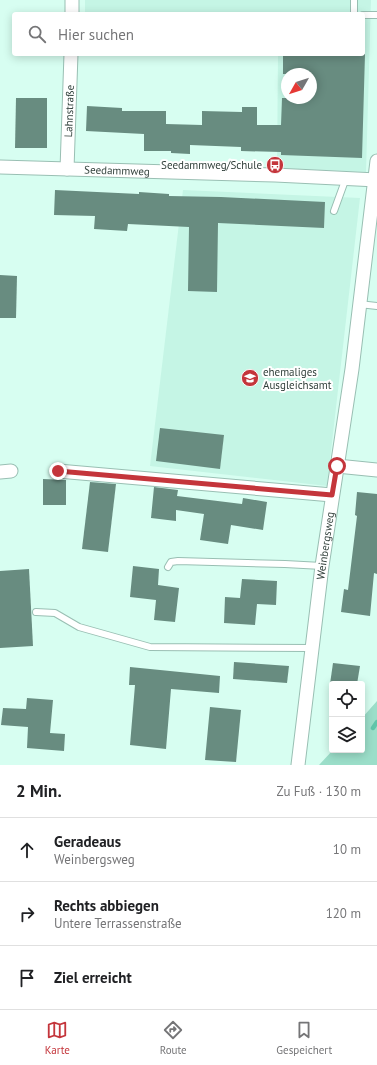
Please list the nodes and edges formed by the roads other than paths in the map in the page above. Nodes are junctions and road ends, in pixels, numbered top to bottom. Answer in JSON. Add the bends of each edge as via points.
{"nodes":[{"id":1,"x":72,"y":0,"type":"edge"},
{"id":2,"x":354,"y":0,"type":"edge"},
{"id":3,"x":72,"y":12,"type":"edge"},
{"id":4,"x":354,"y":12,"type":"edge"},
{"id":5,"x":365,"y":15,"type":"edge"},
{"id":6,"x":377,"y":15,"type":"edge"},
{"id":7,"x":71,"y":56,"type":"edge"},
{"id":8,"x":377,"y":161,"type":"edge"},
{"id":9,"x":0,"y":168,"type":"edge"},
{"id":10,"x":67,"y":169,"type":"junction"},
{"id":11,"x":346,"y":178,"type":"junction"},
{"id":12,"x":376,"y":180,"type":"edge"},
{"id":13,"x":334,"y":211,"type":"dead end"},
{"id":14,"x":359,"y":304,"type":"junction"},
{"id":15,"x":377,"y":306,"type":"edge"},
{"id":16,"x":337,"y":466,"type":"junction"},
{"id":17,"x":377,"y":470,"type":"edge"},
{"id":18,"x":58,"y":471,"type":"dead end"},
{"id":19,"x":332,"y":495,"type":"junction"},
{"id":20,"x":322,"y":566,"type":"junction"},
{"id":21,"x":168,"y":567,"type":"dead end"},
{"id":22,"x":36,"y":612,"type":"dead end"},
{"id":23,"x":312,"y":648,"type":"junction"},
{"id":24,"x":298,"y":765,"type":"edge"}],
"edges":[{"from":1,"to":3,"type":"street"},
{"from":2,"to":4,"type":"lane"},
{"from":5,"to":6,"type":"lane"},
{"from":7,"to":10,"type":"street","name":"Lahnstraße"},
{"from":8,"to":12,"type":"street","name":"Weinbergsweg"},
{"from":9,"to":10,"type":"street","name":"Seedammweg"},
{"from":10,"to":11,"type":"street","name":"Seedammweg"},
{"from":11,"to":12,"type":"street","name":"Seedammweg"},
{"from":11,"to":13,"type":"lane"},
{"from":12,"to":14,"type":"street","name":"Weinbergsweg"},
{"from":14,"to":15,"type":"lane"},
{"from":14,"to":16,"type":"street","name":"Weinbergsweg"},
{"from":16,"to":17,"type":"street"},
{"from":16,"to":19,"type":"street","name":"Weinbergsweg"},
{"from":18,"to":19,"type":"street"},
{"from":19,"to":20,"type":"street","name":"Weinbergsweg"},
{"from":20,"to":21,"type":"lane","via":[[178,561],[171,562]]},
{"from":20,"to":23,"type":"street","name":"Weinbergsweg"},
{"from":22,"to":23,"type":"lane","via":[[55,613],[79,627],[150,648]]},
{"from":23,"to":24,"type":"street","name":"Weinbergsweg"}]}
